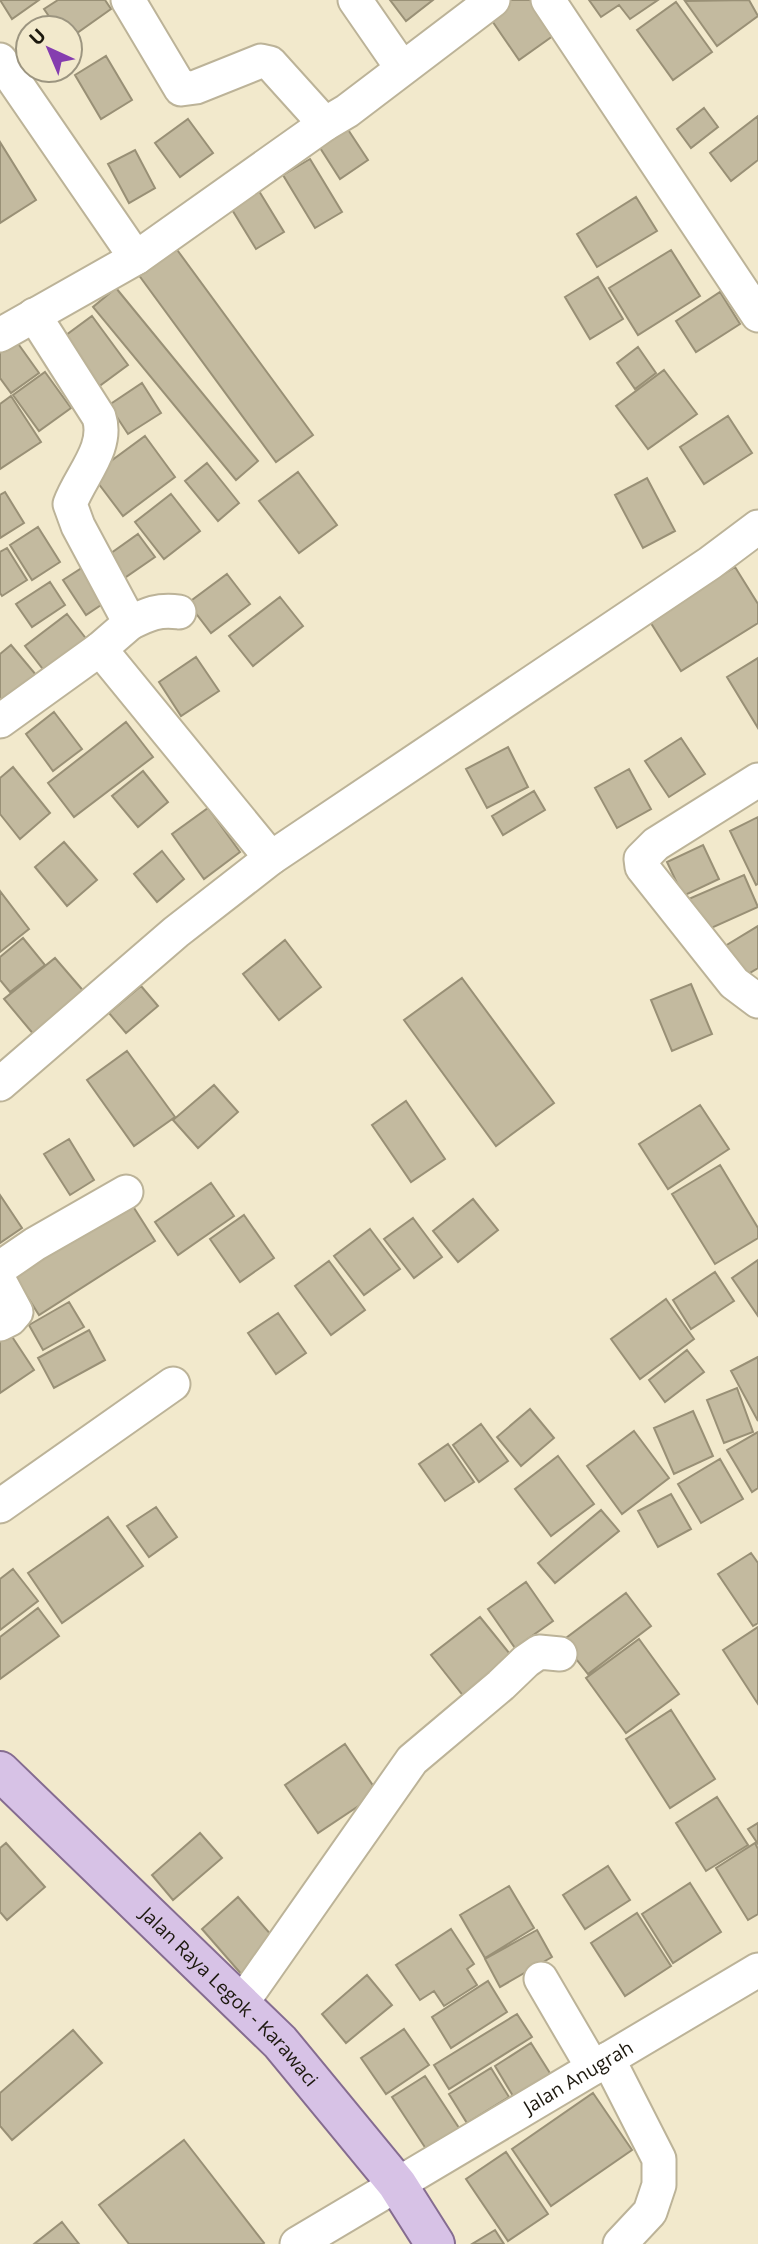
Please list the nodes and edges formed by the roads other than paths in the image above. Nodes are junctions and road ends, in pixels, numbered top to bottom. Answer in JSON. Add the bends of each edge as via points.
{"nodes":[{"id":1,"x":128,"y":0,"type":"edge"},
{"id":2,"x":355,"y":0,"type":"edge"},
{"id":3,"x":493,"y":0,"type":"edge"},
{"id":4,"x":548,"y":0,"type":"edge"},
{"id":5,"x":0,"y":60,"type":"edge"},
{"id":6,"x":402,"y":68,"type":"junction"},
{"id":7,"x":11,"y":99,"type":"edge"},
{"id":8,"x":325,"y":124,"type":"junction"},
{"id":9,"x":136,"y":258,"type":"junction"},
{"id":10,"x":34,"y":315,"type":"junction"},
{"id":11,"x":758,"y":315,"type":"edge"},
{"id":12,"x":0,"y":335,"type":"edge"},
{"id":13,"x":758,"y":527,"type":"edge"},
{"id":14,"x":179,"y":612,"type":"dead end"},
{"id":15,"x":130,"y":623,"type":"junction"},
{"id":16,"x":100,"y":649,"type":"junction"},
{"id":17,"x":0,"y":721,"type":"edge"},
{"id":18,"x":758,"y":780,"type":"edge"},
{"id":19,"x":271,"y":858,"type":"junction"},
{"id":20,"x":758,"y":1001,"type":"edge"},
{"id":21,"x":0,"y":1084,"type":"edge"},
{"id":22,"x":126,"y":1192,"type":"dead end"},
{"id":23,"x":0,"y":1268,"type":"edge"},
{"id":24,"x":0,"y":1282,"type":"edge"},
{"id":25,"x":0,"y":1324,"type":"edge"},
{"id":26,"x":173,"y":1384,"type":"dead end"},
{"id":27,"x":0,"y":1506,"type":"edge"},
{"id":28,"x":560,"y":1654,"type":"dead end"},
{"id":29,"x":0,"y":1770,"type":"edge"},
{"id":30,"x":758,"y":1970,"type":"edge"},
{"id":31,"x":541,"y":1979,"type":"dead end"},
{"id":32,"x":240,"y":2004,"type":"junction"},
{"id":33,"x":600,"y":2064,"type":"junction"},
{"id":34,"x":397,"y":2184,"type":"junction"},
{"id":35,"x":297,"y":2244,"type":"edge"},
{"id":36,"x":435,"y":2244,"type":"edge"},
{"id":37,"x":620,"y":2244,"type":"edge"}],
"edges":[{"from":1,"to":8,"type":"street","via":[[181,89],[261,61],[270,63]]},
{"from":2,"to":6,"type":"street"},
{"from":3,"to":6,"type":"street"},
{"from":4,"to":11,"type":"street"},
{"from":5,"to":7,"type":"street"},
{"from":6,"to":8,"type":"street"},
{"from":7,"to":9,"type":"street"},
{"from":8,"to":9,"type":"street"},
{"from":9,"to":10,"type":"street"},
{"from":10,"to":12,"type":"street"},
{"from":10,"to":15,"type":"street","via":[[102,425],[99,446],[70,504]]},
{"from":13,"to":19,"type":"street"},
{"from":14,"to":15,"type":"street","via":[[152,611]]},
{"from":15,"to":16,"type":"street"},
{"from":16,"to":17,"type":"street"},
{"from":16,"to":19,"type":"street"},
{"from":18,"to":20,"type":"street","via":[[656,844],[641,859],[642,867],[734,982]]},
{"from":19,"to":21,"type":"street","via":[[176,932]]},
{"from":22,"to":23,"type":"street"},
{"from":24,"to":25,"type":"street","via":[[16,1312]]},
{"from":26,"to":27,"type":"street"},
{"from":28,"to":32,"type":"street","via":[[539,1653],[526,1661],[412,1760]]},
{"from":29,"to":32,"type":"main road","name":"Jalan Raya Legok - Karawaci"},
{"from":30,"to":33,"type":"street","name":"Jalan Anugrah"},
{"from":31,"to":33,"type":"street"},
{"from":32,"to":34,"type":"main road","name":"Jalan Raya Legok - Karawaci","via":[[280,2042]]},
{"from":33,"to":34,"type":"street","name":"Jalan Anugrah"},
{"from":33,"to":37,"type":"street","via":[[659,2159],[659,2185],[650,2212]]},
{"from":34,"to":35,"type":"street","name":"Jalan Anugrah"},
{"from":34,"to":36,"type":"main road","name":"Jalan Raya Legok - Karawaci"}]}
